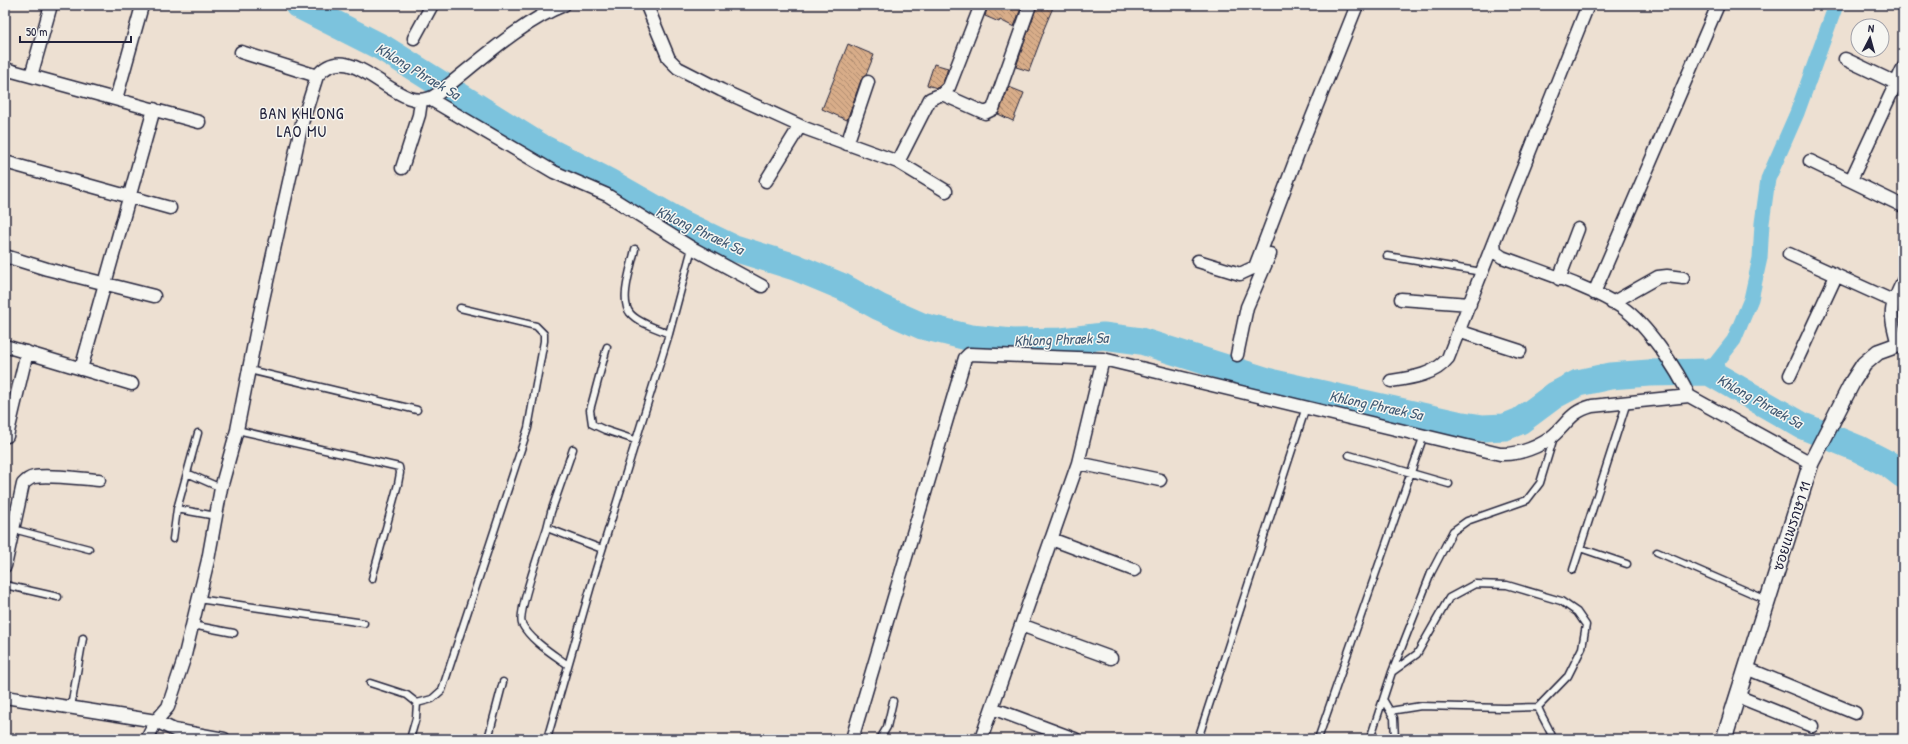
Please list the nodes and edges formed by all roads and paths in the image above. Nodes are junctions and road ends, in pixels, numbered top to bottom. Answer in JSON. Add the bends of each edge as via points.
{"nodes":[{"id":1,"x":51,"y":5,"type":"edge"},
{"id":2,"x":432,"y":5,"type":"edge"},
{"id":3,"x":564,"y":5,"type":"edge"},
{"id":4,"x":649,"y":5,"type":"edge"},
{"id":5,"x":981,"y":5,"type":"edge"},
{"id":6,"x":1030,"y":5,"type":"edge"},
{"id":7,"x":1358,"y":5,"type":"edge"},
{"id":8,"x":1588,"y":5,"type":"edge"},
{"id":9,"x":1718,"y":5,"type":"edge"},
{"id":10,"x":142,"y":6,"type":"dead end"},
{"id":11,"x":552,"y":7,"type":"edge"},
{"id":12,"x":414,"y":38,"type":"dead end"},
{"id":13,"x":241,"y":52,"type":"dead end"},
{"id":14,"x":1845,"y":59,"type":"dead end"},
{"id":15,"x":1903,"y":68,"type":"edge"},
{"id":16,"x":5,"y":69,"type":"edge"},
{"id":17,"x":31,"y":76,"type":"junction"},
{"id":18,"x":317,"y":76,"type":"junction"},
{"id":19,"x":868,"y":82,"type":"dead end"},
{"id":20,"x":1900,"y":85,"type":"edge"},
{"id":21,"x":942,"y":94,"type":"junction"},
{"id":22,"x":429,"y":98,"type":"junction"},
{"id":23,"x":116,"y":99,"type":"junction"},
{"id":24,"x":154,"y":109,"type":"junction"},
{"id":25,"x":199,"y":122,"type":"dead end"},
{"id":26,"x":800,"y":126,"type":"junction"},
{"id":27,"x":847,"y":144,"type":"junction"},
{"id":28,"x":1810,"y":161,"type":"dead end"},
{"id":29,"x":5,"y":162,"type":"edge"},
{"id":30,"x":898,"y":162,"type":"junction"},
{"id":31,"x":402,"y":168,"type":"dead end"},
{"id":32,"x":1851,"y":180,"type":"junction"},
{"id":33,"x":766,"y":181,"type":"dead end"},
{"id":34,"x":946,"y":191,"type":"dead end"},
{"id":35,"x":129,"y":196,"type":"junction"},
{"id":36,"x":1903,"y":206,"type":"edge"},
{"id":37,"x":170,"y":208,"type":"dead end"},
{"id":38,"x":1271,"y":226,"type":"junction"},
{"id":39,"x":1578,"y":229,"type":"dead end"},
{"id":40,"x":1494,"y":241,"type":"junction"},
{"id":41,"x":692,"y":248,"type":"junction"},
{"id":42,"x":635,"y":249,"type":"dead end"},
{"id":43,"x":1789,"y":254,"type":"dead end"},
{"id":44,"x":5,"y":256,"type":"edge"},
{"id":45,"x":1387,"y":256,"type":"dead end"},
{"id":46,"x":1198,"y":261,"type":"dead end"},
{"id":47,"x":1482,"y":272,"type":"junction"},
{"id":48,"x":1836,"y":276,"type":"junction"},
{"id":49,"x":1683,"y":278,"type":"dead end"},
{"id":50,"x":1559,"y":279,"type":"junction"},
{"id":51,"x":1903,"y":281,"type":"edge"},
{"id":52,"x":104,"y":284,"type":"junction"},
{"id":53,"x":762,"y":286,"type":"dead end"},
{"id":54,"x":1594,"y":293,"type":"junction"},
{"id":55,"x":154,"y":296,"type":"dead end"},
{"id":56,"x":1401,"y":299,"type":"dead end"},
{"id":57,"x":1892,"y":301,"type":"junction"},
{"id":58,"x":1612,"y":303,"type":"junction"},
{"id":59,"x":1470,"y":304,"type":"junction"},
{"id":60,"x":460,"y":308,"type":"dead end"},
{"id":61,"x":1458,"y":331,"type":"junction"},
{"id":62,"x":669,"y":334,"type":"junction"},
{"id":63,"x":1900,"y":344,"type":"edge"},
{"id":64,"x":5,"y":346,"type":"edge"},
{"id":65,"x":607,"y":347,"type":"dead end"},
{"id":66,"x":1520,"y":351,"type":"dead end"},
{"id":67,"x":27,"y":352,"type":"junction"},
{"id":68,"x":1237,"y":355,"type":"dead end"},
{"id":69,"x":1103,"y":359,"type":"junction"},
{"id":70,"x":81,"y":369,"type":"junction"},
{"id":71,"x":249,"y":370,"type":"junction"},
{"id":72,"x":1790,"y":375,"type":"dead end"},
{"id":73,"x":1391,"y":381,"type":"dead end"},
{"id":74,"x":132,"y":384,"type":"dead end"},
{"id":75,"x":1689,"y":396,"type":"junction"},
{"id":76,"x":1626,"y":402,"type":"junction"},
{"id":77,"x":1306,"y":407,"type":"junction"},
{"id":78,"x":417,"y":410,"type":"dead end"},
{"id":79,"x":237,"y":430,"type":"junction"},
{"id":80,"x":198,"y":433,"type":"dead end"},
{"id":81,"x":1424,"y":435,"type":"junction"},
{"id":82,"x":1554,"y":435,"type":"junction"},
{"id":83,"x":7,"y":436,"type":"dead end"},
{"id":84,"x":635,"y":440,"type":"junction"},
{"id":85,"x":573,"y":449,"type":"dead end"},
{"id":86,"x":1348,"y":455,"type":"dead end"},
{"id":87,"x":1078,"y":463,"type":"junction"},
{"id":88,"x":1811,"y":463,"type":"junction"},
{"id":89,"x":1411,"y":472,"type":"junction"},
{"id":90,"x":187,"y":473,"type":"junction"},
{"id":91,"x":99,"y":480,"type":"dead end"},
{"id":92,"x":1160,"y":480,"type":"dead end"},
{"id":93,"x":1449,"y":484,"type":"dead end"},
{"id":94,"x":221,"y":488,"type":"junction"},
{"id":95,"x":177,"y":509,"type":"junction"},
{"id":96,"x":216,"y":516,"type":"junction"},
{"id":97,"x":547,"y":528,"type":"junction"},
{"id":98,"x":13,"y":529,"type":"junction"},
{"id":99,"x":173,"y":539,"type":"dead end"},
{"id":100,"x":1051,"y":539,"type":"junction"},
{"id":101,"x":1580,"y":548,"type":"junction"},
{"id":102,"x":602,"y":549,"type":"junction"},
{"id":103,"x":89,"y":550,"type":"dead end"},
{"id":104,"x":1657,"y":552,"type":"dead end"},
{"id":105,"x":1627,"y":564,"type":"dead end"},
{"id":106,"x":5,"y":566,"type":"edge"},
{"id":107,"x":1134,"y":570,"type":"dead end"},
{"id":108,"x":1573,"y":570,"type":"dead end"},
{"id":109,"x":372,"y":579,"type":"dead end"},
{"id":110,"x":5,"y":586,"type":"edge"},
{"id":111,"x":58,"y":597,"type":"dead end"},
{"id":112,"x":198,"y":599,"type":"junction"},
{"id":113,"x":1767,"y":600,"type":"junction"},
{"id":114,"x":364,"y":623,"type":"dead end"},
{"id":115,"x":192,"y":625,"type":"junction"},
{"id":116,"x":1020,"y":626,"type":"junction"},
{"id":117,"x":234,"y":634,"type":"dead end"},
{"id":118,"x":83,"y":638,"type":"dead end"},
{"id":119,"x":1111,"y":658,"type":"dead end"},
{"id":120,"x":568,"y":665,"type":"junction"},
{"id":121,"x":1746,"y":668,"type":"junction"},
{"id":122,"x":1392,"y":672,"type":"junction"},
{"id":123,"x":503,"y":682,"type":"dead end"},
{"id":124,"x":370,"y":683,"type":"dead end"},
{"id":125,"x":1737,"y":696,"type":"junction"},
{"id":126,"x":5,"y":697,"type":"edge"},
{"id":127,"x":893,"y":700,"type":"dead end"},
{"id":128,"x":1384,"y":701,"type":"junction"},
{"id":129,"x":417,"y":703,"type":"junction"},
{"id":130,"x":71,"y":707,"type":"junction"},
{"id":131,"x":1538,"y":707,"type":"junction"},
{"id":132,"x":992,"y":708,"type":"junction"},
{"id":133,"x":1390,"y":711,"type":"junction"},
{"id":134,"x":1855,"y":713,"type":"dead end"},
{"id":135,"x":156,"y":721,"type":"junction"},
{"id":136,"x":1812,"y":726,"type":"dead end"},
{"id":137,"x":147,"y":739,"type":"edge"},
{"id":138,"x":224,"y":739,"type":"edge"},
{"id":139,"x":410,"y":739,"type":"edge"},
{"id":140,"x":488,"y":739,"type":"edge"},
{"id":141,"x":547,"y":739,"type":"edge"},
{"id":142,"x":852,"y":739,"type":"edge"},
{"id":143,"x":880,"y":739,"type":"edge"},
{"id":144,"x":981,"y":739,"type":"edge"},
{"id":145,"x":1075,"y":739,"type":"edge"},
{"id":146,"x":1198,"y":739,"type":"edge"},
{"id":147,"x":1318,"y":739,"type":"edge"},
{"id":148,"x":1370,"y":739,"type":"edge"},
{"id":149,"x":1395,"y":739,"type":"edge"},
{"id":150,"x":1553,"y":739,"type":"edge"},
{"id":151,"x":1724,"y":739,"type":"edge"}],
"edges":[{"from":1,"to":17,"type":"street"},
{"from":2,"to":12,"type":"street"},
{"from":3,"to":11,"type":"street"},
{"from":4,"to":26,"type":"street","via":[[668,59],[678,68]]},
{"from":5,"to":21,"type":"street","via":[[954,76]]},
{"from":6,"to":21,"type":"street","via":[[993,109],[985,113]]},
{"from":7,"to":38,"type":"street"},
{"from":8,"to":40,"type":"street"},
{"from":9,"to":54,"type":"street"},
{"from":10,"to":23,"type":"street"},
{"from":11,"to":22,"type":"street"},
{"from":13,"to":18,"type":"street"},
{"from":14,"to":20,"type":"street"},
{"from":15,"to":20,"type":"street"},
{"from":16,"to":17,"type":"street"},
{"from":17,"to":23,"type":"street"},
{"from":18,"to":22,"type":"street","via":[[321,70],[329,66],[346,64],[370,74],[403,95]]},
{"from":18,"to":71,"type":"street","via":[[300,130]]},
{"from":19,"to":27,"type":"street"},
{"from":20,"to":32,"type":"street"},
{"from":21,"to":30,"type":"street","via":[[930,99]]},
{"from":22,"to":31,"type":"street","via":[[419,115]]},
{"from":22,"to":41,"type":"street","via":[[554,172],[607,195]]},
{"from":23,"to":24,"type":"street"},
{"from":24,"to":25,"type":"street"},
{"from":24,"to":35,"type":"street"},
{"from":26,"to":27,"type":"street"},
{"from":26,"to":33,"type":"street"},
{"from":27,"to":30,"type":"street"},
{"from":28,"to":32,"type":"street"},
{"from":29,"to":35,"type":"street"},
{"from":30,"to":34,"type":"street"},
{"from":32,"to":36,"type":"street"},
{"from":35,"to":37,"type":"street"},
{"from":35,"to":52,"type":"street"},
{"from":38,"to":46,"type":"street","via":[[1255,267],[1249,271],[1240,274]]},
{"from":38,"to":68,"type":"street","via":[[1274,235],[1273,245],[1247,307]]},
{"from":39,"to":50,"type":"street"},
{"from":40,"to":47,"type":"street"},
{"from":40,"to":50,"type":"street","via":[[1495,252],[1502,257]]},
{"from":41,"to":53,"type":"street"},
{"from":41,"to":62,"type":"lane"},
{"from":42,"to":62,"type":"lane","via":[[624,300],[629,313]]},
{"from":43,"to":48,"type":"street"},
{"from":44,"to":52,"type":"street"},
{"from":45,"to":47,"type":"lane"},
{"from":47,"to":59,"type":"street"},
{"from":48,"to":57,"type":"street"},
{"from":48,"to":72,"type":"street"},
{"from":49,"to":58,"type":"street","via":[[1658,277]]},
{"from":50,"to":54,"type":"street"},
{"from":51,"to":57,"type":"street"},
{"from":52,"to":55,"type":"street"},
{"from":52,"to":70,"type":"street"},
{"from":54,"to":58,"type":"street"},
{"from":56,"to":59,"type":"street"},
{"from":57,"to":63,"type":"street","via":[[1891,314]]},
{"from":58,"to":75,"type":"street","via":[[1634,318],[1683,382]]},
{"from":59,"to":61,"type":"street"},
{"from":60,"to":129,"type":"lane","via":[[536,326],[544,334],[544,341],[528,428],[442,690],[432,699]]},
{"from":61,"to":66,"type":"street"},
{"from":61,"to":73,"type":"street","via":[[1448,358],[1443,364],[1423,375]]},
{"from":62,"to":84,"type":"lane"},
{"from":63,"to":88,"type":"street","name":"ซอยแพรกษา 11","via":[[1878,352],[1864,364]]},
{"from":64,"to":67,"type":"street"},
{"from":65,"to":84,"type":"lane","via":[[590,410],[592,424]]},
{"from":67,"to":70,"type":"street"},
{"from":67,"to":83,"type":"street"},
{"from":69,"to":77,"type":"street"},
{"from":69,"to":87,"type":"street"},
{"from":69,"to":142,"type":"street","via":[[975,354],[969,354],[965,358]]},
{"from":70,"to":74,"type":"street"},
{"from":71,"to":78,"type":"lane"},
{"from":71,"to":79,"type":"street"},
{"from":75,"to":76,"type":"street"},
{"from":75,"to":88,"type":"street"},
{"from":76,"to":82,"type":"street","via":[[1579,409]]},
{"from":76,"to":101,"type":"lane"},
{"from":77,"to":81,"type":"street"},
{"from":77,"to":146,"type":"lane"},
{"from":79,"to":94,"type":"street"},
{"from":79,"to":109,"type":"lane","via":[[398,466],[398,484]]},
{"from":80,"to":90,"type":"lane"},
{"from":81,"to":82,"type":"street","via":[[1500,454],[1526,451]]},
{"from":81,"to":89,"type":"lane"},
{"from":82,"to":122,"type":"lane","via":[[1540,483],[1527,500],[1467,521],[1453,531],[1431,573]]},
{"from":84,"to":102,"type":"lane"},
{"from":85,"to":97,"type":"lane"},
{"from":86,"to":89,"type":"lane"},
{"from":87,"to":92,"type":"street"},
{"from":87,"to":100,"type":"street"},
{"from":88,"to":113,"type":"street","name":"ซอยแพรกษา 11"},
{"from":89,"to":93,"type":"lane"},
{"from":89,"to":147,"type":"lane"},
{"from":90,"to":94,"type":"lane"},
{"from":90,"to":95,"type":"lane"},
{"from":91,"to":98,"type":"street","via":[[44,477],[28,479],[23,484]]},
{"from":94,"to":96,"type":"street"},
{"from":95,"to":96,"type":"lane"},
{"from":95,"to":99,"type":"lane"},
{"from":96,"to":112,"type":"street"},
{"from":97,"to":102,"type":"lane"},
{"from":97,"to":120,"type":"lane","via":[[523,605],[521,622],[528,633]]},
{"from":98,"to":103,"type":"lane"},
{"from":98,"to":106,"type":"street"},
{"from":100,"to":107,"type":"street"},
{"from":100,"to":116,"type":"street"},
{"from":101,"to":105,"type":"lane"},
{"from":101,"to":108,"type":"lane"},
{"from":102,"to":120,"type":"lane"},
{"from":104,"to":113,"type":"lane"},
{"from":110,"to":111,"type":"lane"},
{"from":112,"to":114,"type":"lane"},
{"from":112,"to":115,"type":"street"},
{"from":113,"to":121,"type":"street","name":"ซอยแพรกษา 11"},
{"from":115,"to":117,"type":"lane"},
{"from":115,"to":135,"type":"street","via":[[168,707]]},
{"from":116,"to":119,"type":"street"},
{"from":116,"to":132,"type":"street"},
{"from":118,"to":130,"type":"lane"},
{"from":120,"to":141,"type":"lane"},
{"from":121,"to":125,"type":"street","name":"ซอยแพรกษา 11"},
{"from":121,"to":134,"type":"street"},
{"from":122,"to":128,"type":"lane"},
{"from":122,"to":131,"type":"lane","via":[[1417,654],[1449,598],[1475,584],[1507,585],[1560,602],[1577,612],[1586,625],[1582,648],[1568,676]]},
{"from":123,"to":140,"type":"lane"},
{"from":124,"to":129,"type":"lane","via":[[407,695]]},
{"from":125,"to":136,"type":"street"},
{"from":125,"to":151,"type":"street","name":"ซอยแพรกษา 11"},
{"from":126,"to":130,"type":"street"},
{"from":127,"to":143,"type":"lane"},
{"from":128,"to":133,"type":"lane"},
{"from":128,"to":148,"type":"lane"},
{"from":129,"to":139,"type":"lane"},
{"from":130,"to":135,"type":"street"},
{"from":131,"to":133,"type":"lane","via":[[1421,706]]},
{"from":131,"to":150,"type":"lane"},
{"from":132,"to":144,"type":"street"},
{"from":132,"to":145,"type":"street"},
{"from":133,"to":149,"type":"lane","via":[[1394,718]]},
{"from":135,"to":137,"type":"street"},
{"from":135,"to":138,"type":"street","via":[[174,730]]}]}
